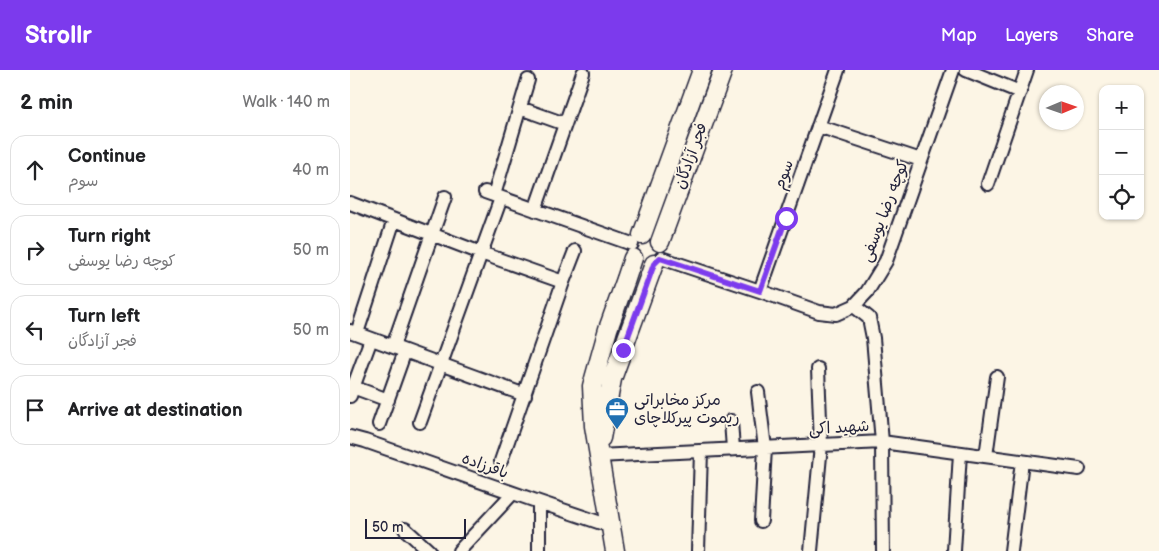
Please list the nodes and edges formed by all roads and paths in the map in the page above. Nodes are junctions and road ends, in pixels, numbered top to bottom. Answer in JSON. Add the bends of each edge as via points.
{"nodes":[{"id":1,"x":702,"y":70,"type":"edge"},
{"id":2,"x":723,"y":70,"type":"edge"},
{"id":3,"x":838,"y":70,"type":"edge"},
{"id":4,"x":952,"y":70,"type":"edge"},
{"id":5,"x":966,"y":70,"type":"edge"},
{"id":6,"x":1027,"y":70,"type":"edge"},
{"id":7,"x":583,"y":73,"type":"dead end"},
{"id":8,"x":528,"y":80,"type":"dead end"},
{"id":9,"x":1020,"y":92,"type":"junction"},
{"id":10,"x":520,"y":108,"type":"junction"},
{"id":11,"x":565,"y":124,"type":"junction"},
{"id":12,"x":818,"y":126,"type":"junction"},
{"id":13,"x":921,"y":160,"type":"junction"},
{"id":14,"x":988,"y":184,"type":"dead end"},
{"id":15,"x":493,"y":195,"type":"junction"},
{"id":16,"x":445,"y":196,"type":"dead end"},
{"id":17,"x":350,"y":202,"type":"edge"},
{"id":18,"x":535,"y":210,"type":"junction"},
{"id":19,"x":394,"y":220,"type":"junction"},
{"id":20,"x":433,"y":235,"type":"junction"},
{"id":21,"x":636,"y":246,"type":"junction"},
{"id":22,"x":575,"y":251,"type":"dead end"},
{"id":23,"x":481,"y":253,"type":"junction"},
{"id":24,"x":658,"y":255,"type":"junction"},
{"id":25,"x":563,"y":282,"type":"junction"},
{"id":26,"x":760,"y":291,"type":"junction"},
{"id":27,"x":854,"y":306,"type":"junction"},
{"id":28,"x":353,"y":332,"type":"edge"},
{"id":29,"x":371,"y":339,"type":"junction"},
{"id":30,"x":399,"y":348,"type":"junction"},
{"id":31,"x":441,"y":364,"type":"junction"},
{"id":32,"x":818,"y":369,"type":"dead end"},
{"id":33,"x":997,"y":377,"type":"dead end"},
{"id":34,"x":351,"y":389,"type":"edge"},
{"id":35,"x":758,"y":392,"type":"dead end"},
{"id":36,"x":525,"y":395,"type":"junction"},
{"id":37,"x":388,"y":400,"type":"junction"},
{"id":38,"x":731,"y":421,"type":"dead end"},
{"id":39,"x":420,"y":422,"type":"dead end"},
{"id":40,"x":379,"y":424,"type":"dead end"},
{"id":41,"x":350,"y":437,"type":"edge"},
{"id":42,"x":882,"y":442,"type":"junction"},
{"id":43,"x":821,"y":445,"type":"junction"},
{"id":44,"x":765,"y":448,"type":"junction"},
{"id":45,"x":733,"y":449,"type":"junction"},
{"id":46,"x":701,"y":451,"type":"junction"},
{"id":47,"x":960,"y":453,"type":"junction"},
{"id":48,"x":598,"y":456,"type":"junction"},
{"id":49,"x":986,"y":456,"type":"junction"},
{"id":50,"x":502,"y":461,"type":"dead end"},
{"id":51,"x":1022,"y":461,"type":"junction"},
{"id":52,"x":1079,"y":469,"type":"dead end"},
{"id":53,"x":513,"y":493,"type":"junction"},
{"id":54,"x":539,"y":502,"type":"junction"},
{"id":55,"x":761,"y":522,"type":"dead end"},
{"id":56,"x":610,"y":526,"type":"junction"},
{"id":57,"x":406,"y":529,"type":"dead end"},
{"id":58,"x":429,"y":551,"type":"edge"},
{"id":59,"x":459,"y":551,"type":"edge"},
{"id":60,"x":539,"y":551,"type":"edge"},
{"id":61,"x":615,"y":551,"type":"edge"},
{"id":62,"x":698,"y":551,"type":"edge"},
{"id":63,"x":812,"y":551,"type":"edge"},
{"id":64,"x":883,"y":551,"type":"edge"},
{"id":65,"x":954,"y":551,"type":"edge"},
{"id":66,"x":1011,"y":551,"type":"edge"}],
"edges":[{"from":1,"to":21,"type":"street","name":"فجر آزادگان"},
{"from":2,"to":24,"type":"street","name":"فجر آزادگان"},
{"from":3,"to":12,"type":"street","name":"سوم"},
{"from":4,"to":13,"type":"street","name":"کوچه رضا یوسفی"},
{"from":5,"to":9,"type":"street"},
{"from":6,"to":9,"type":"street"},
{"from":7,"to":11,"type":"street"},
{"from":8,"to":10,"type":"street"},
{"from":9,"to":14,"type":"street"},
{"from":10,"to":11,"type":"street"},
{"from":10,"to":15,"type":"street"},
{"from":11,"to":18,"type":"street"},
{"from":12,"to":13,"type":"street"},
{"from":12,"to":26,"type":"street","name":"سوم"},
{"from":13,"to":27,"type":"street","name":"کوچه رضا یوسفی","via":[[886,261]]},
{"from":15,"to":18,"type":"street"},
{"from":15,"to":23,"type":"street"},
{"from":16,"to":20,"type":"street"},
{"from":17,"to":19,"type":"street"},
{"from":18,"to":21,"type":"street"},
{"from":19,"to":20,"type":"street"},
{"from":19,"to":28,"type":"street"},
{"from":20,"to":23,"type":"street"},
{"from":20,"to":30,"type":"street"},
{"from":21,"to":24,"type":"street","via":[[637,262],[642,266],[648,266]]},
{"from":21,"to":24,"type":"street","via":[[649,234],[656,237]]},
{"from":21,"to":48,"type":"street","name":"فجر آزادگان","via":[[592,386]]},
{"from":22,"to":25,"type":"street"},
{"from":23,"to":25,"type":"street"},
{"from":23,"to":31,"type":"street"},
{"from":24,"to":26,"type":"street"},
{"from":24,"to":48,"type":"street","name":"فجر آزادگان","via":[[612,379]]},
{"from":25,"to":36,"type":"street"},
{"from":26,"to":27,"type":"street","via":[[819,312],[836,314]]},
{"from":27,"to":42,"type":"street","via":[[869,318]]},
{"from":28,"to":29,"type":"street"},
{"from":29,"to":30,"type":"street"},
{"from":29,"to":34,"type":"street"},
{"from":30,"to":31,"type":"street"},
{"from":30,"to":37,"type":"street"},
{"from":31,"to":36,"type":"street"},
{"from":31,"to":39,"type":"street"},
{"from":32,"to":43,"type":"street"},
{"from":33,"to":49,"type":"street"},
{"from":34,"to":37,"type":"street"},
{"from":35,"to":44,"type":"street"},
{"from":36,"to":50,"type":"street"},
{"from":37,"to":40,"type":"street"},
{"from":38,"to":45,"type":"street"},
{"from":41,"to":53,"type":"street","name":"باقرزاده"},
{"from":42,"to":43,"type":"street","name":"شهید اکی"},
{"from":42,"to":47,"type":"street","name":"شهید اکی"},
{"from":42,"to":64,"type":"street"},
{"from":43,"to":44,"type":"street","name":"شهید اکی"},
{"from":43,"to":63,"type":"street"},
{"from":44,"to":45,"type":"street","name":"شهید اکی"},
{"from":44,"to":55,"type":"street"},
{"from":45,"to":46,"type":"street","name":"شهید اکی"},
{"from":46,"to":48,"type":"street","name":"شهید اکی"},
{"from":46,"to":62,"type":"street"},
{"from":47,"to":49,"type":"street","name":"شهید اکی"},
{"from":47,"to":65,"type":"street"},
{"from":48,"to":56,"type":"street","name":"فجر آزادگان"},
{"from":49,"to":51,"type":"street","name":"شهید اکی"},
{"from":51,"to":52,"type":"street","name":"شهید اکی"},
{"from":51,"to":66,"type":"street"},
{"from":53,"to":54,"type":"street","name":"باقرزاده"},
{"from":53,"to":59,"type":"street"},
{"from":54,"to":56,"type":"street","name":"باقرزاده"},
{"from":54,"to":60,"type":"street"},
{"from":56,"to":61,"type":"street","name":"فجر آزادگان"},
{"from":57,"to":58,"type":"street"}]}
